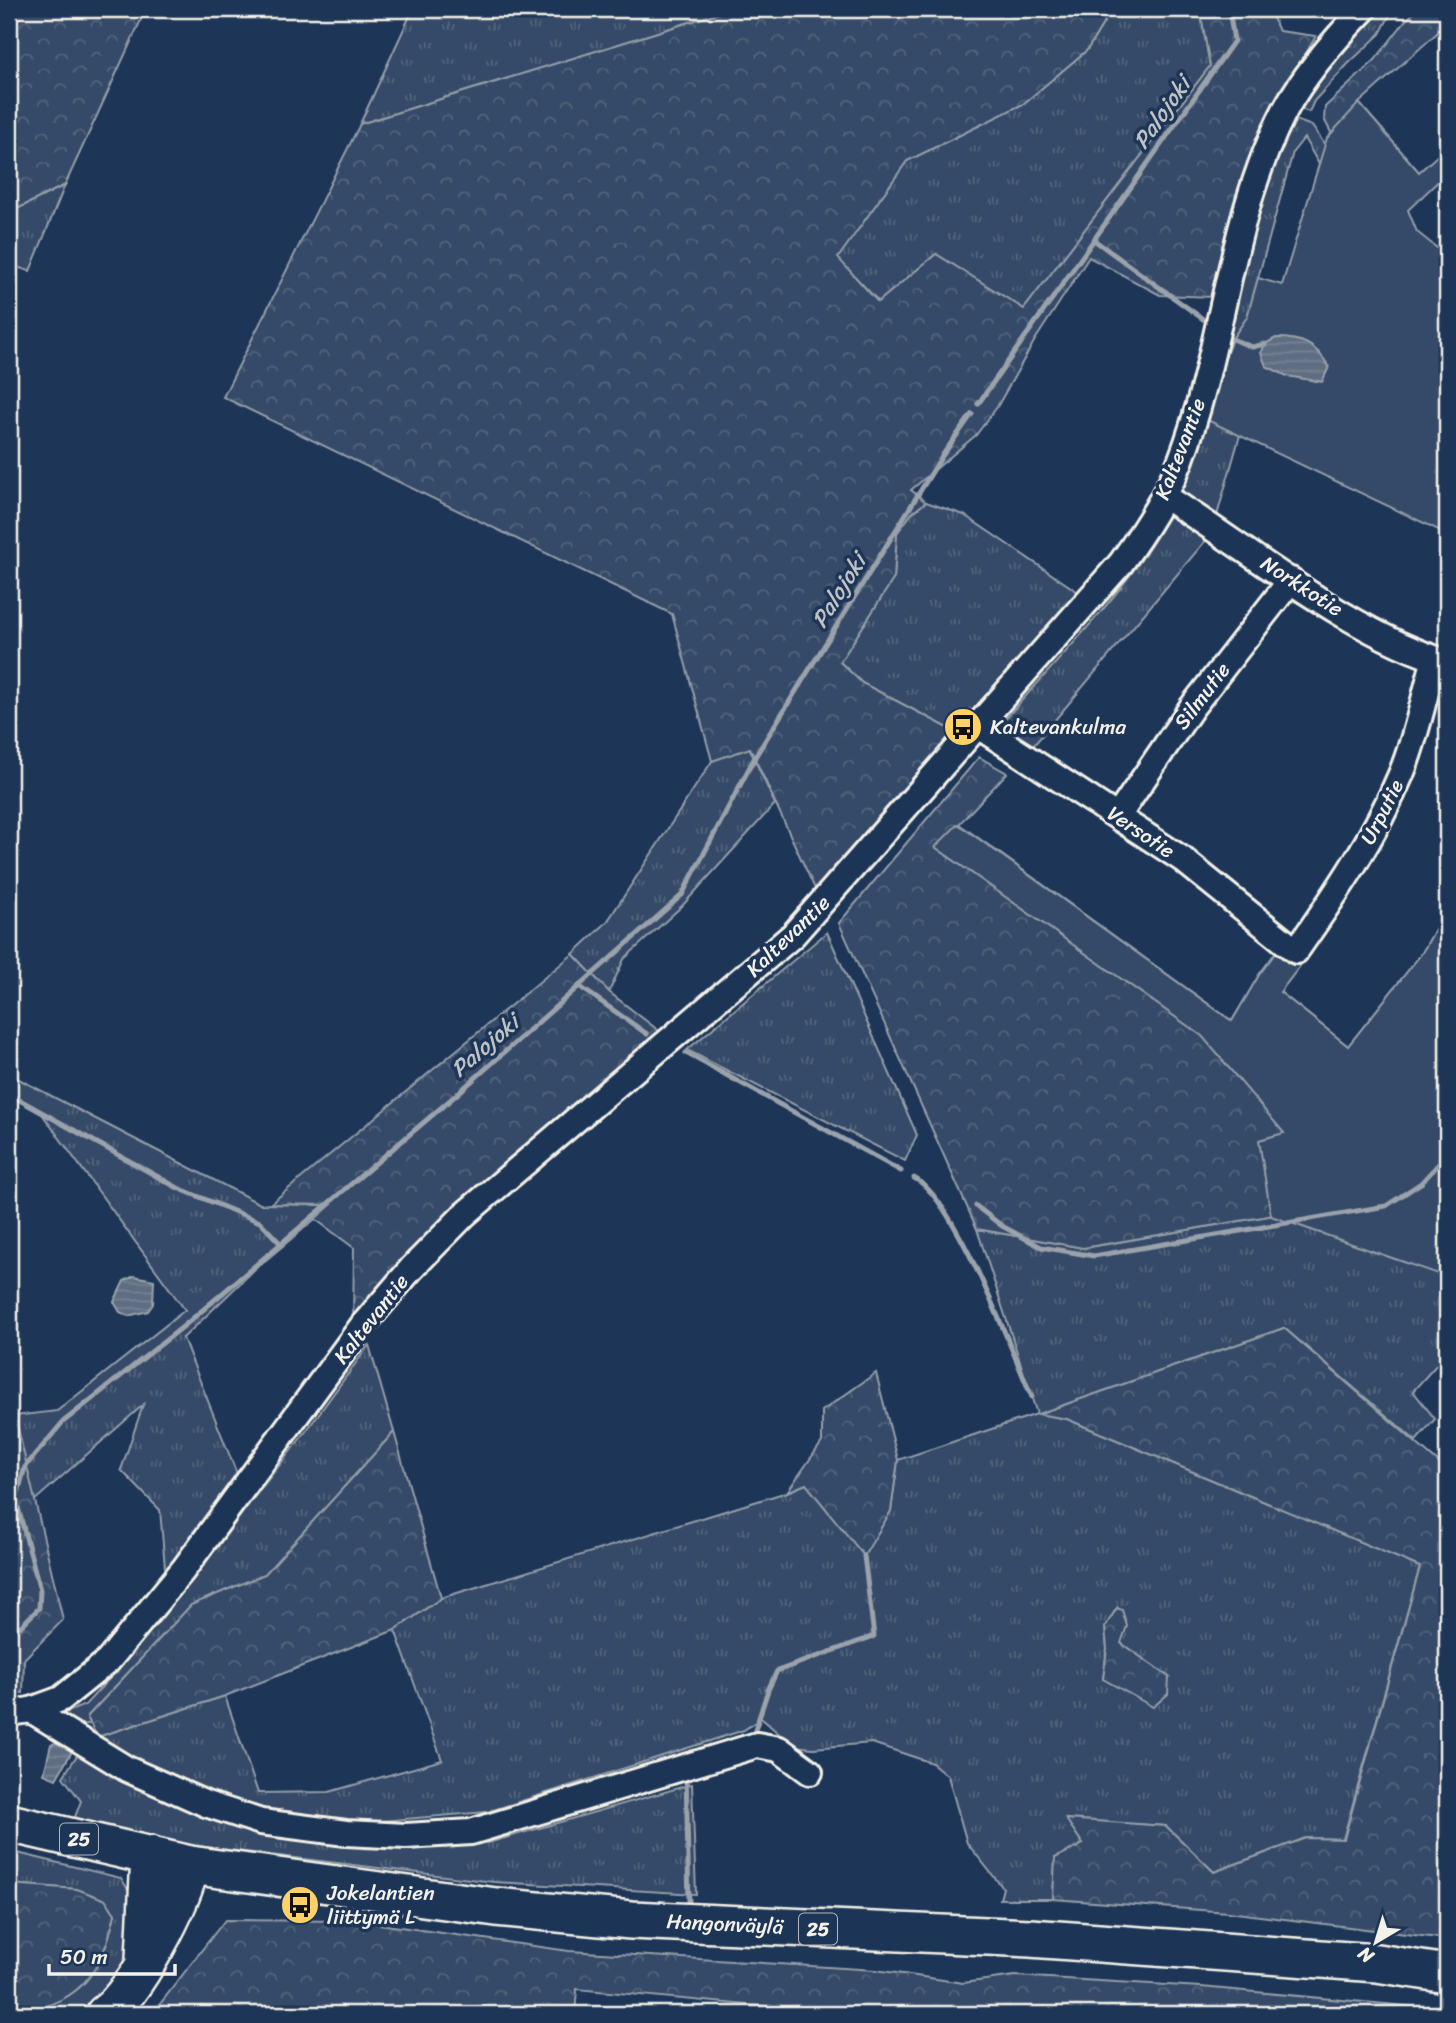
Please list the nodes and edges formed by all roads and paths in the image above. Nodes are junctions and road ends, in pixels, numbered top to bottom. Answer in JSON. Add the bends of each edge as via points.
{"nodes":[{"id":1,"x":1364,"y":9,"type":"edge"},
{"id":2,"x":1164,"y":496,"type":"junction"},
{"id":3,"x":1291,"y":580,"type":"junction"},
{"id":4,"x":1441,"y":660,"type":"edge"},
{"id":5,"x":978,"y":726,"type":"junction"},
{"id":6,"x":1118,"y":816,"type":"junction"},
{"id":7,"x":1296,"y":951,"type":"joint"},
{"id":8,"x":20,"y":1711,"type":"edge"},
{"id":9,"x":810,"y":1772,"type":"dead end"},
{"id":10,"x":9,"y":1823,"type":"edge"},
{"id":11,"x":150,"y":1856,"type":"junction"},
{"id":12,"x":190,"y":1865,"type":"junction"},
{"id":13,"x":145,"y":1960,"type":"junction"},
{"id":14,"x":1447,"y":1974,"type":"edge"},
{"id":15,"x":106,"y":2014,"type":"edge"}],
"edges":[{"from":1,"to":2,"type":"street","name":"Kaltevantie","via":[[1296,91],[1275,132],[1244,220],[1203,391]]},
{"from":2,"to":3,"type":"street","name":"Norkkotie"},
{"from":2,"to":5,"type":"street","name":"Kaltevantie","via":[[1121,563]]},
{"from":3,"to":4,"type":"street","name":"Norkkotie","via":[[1357,621]]},
{"from":3,"to":6,"type":"street","name":"Silmutie","via":[[1192,707]]},
{"from":4,"to":7,"type":"street","name":"Urputie","via":[[1389,801],[1349,876]]},
{"from":5,"to":6,"type":"street","name":"Versotie"},
{"from":5,"to":8,"type":"street","name":"Kaltevantie","via":[[793,935],[465,1214],[411,1269],[362,1326],[183,1570],[93,1676],[71,1693]]},
{"from":6,"to":7,"type":"street","name":"Versotie","via":[[1182,859]]},
{"from":8,"to":9,"type":"street","via":[[194,1800],[261,1822],[346,1833],[471,1832],[757,1745],[779,1749]]},
{"from":10,"to":11,"type":"highway","name":"Hangonväylä","number":"25"},
{"from":11,"to":12,"type":"highway","name":"Hangonväylä","number":"25"},
{"from":11,"to":13,"type":"highway"},
{"from":12,"to":13,"type":"highway","via":[[187,1886]]},
{"from":12,"to":14,"type":"highway","name":"Hangonväylä","number":"25","via":[[496,1907],[631,1920],[1044,1939],[1377,1963]]},
{"from":13,"to":15,"type":"highway","via":[[129,1991]]}]}
